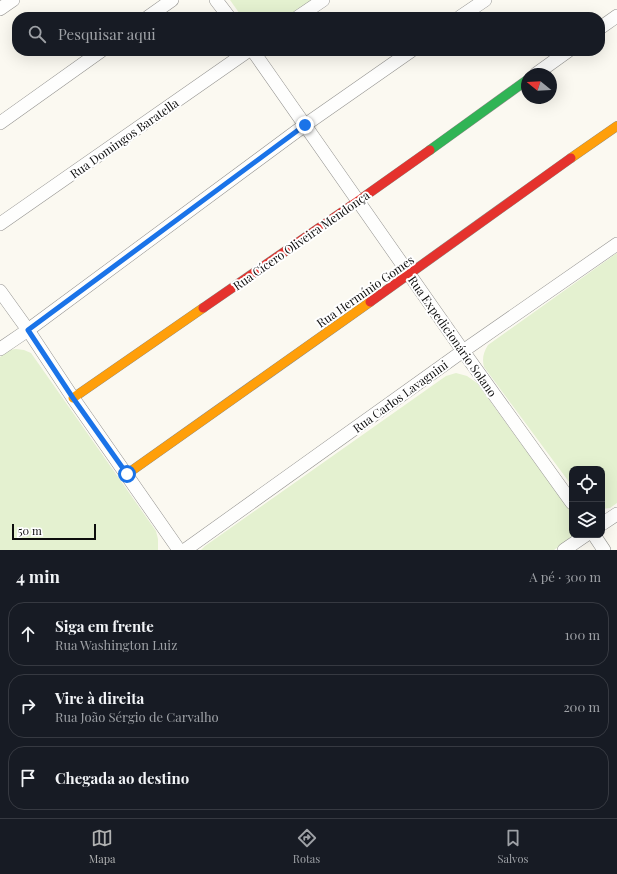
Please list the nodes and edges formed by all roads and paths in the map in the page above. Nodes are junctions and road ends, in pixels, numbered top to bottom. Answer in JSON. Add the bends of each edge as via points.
{"nodes":[{"id":1,"x":13,"y":0,"type":"edge"},
{"id":2,"x":172,"y":0,"type":"edge"},
{"id":3,"x":216,"y":0,"type":"edge"},
{"id":4,"x":323,"y":0,"type":"edge"},
{"id":5,"x":485,"y":0,"type":"edge"},
{"id":6,"x":0,"y":9,"type":"edge"},
{"id":7,"x":155,"y":12,"type":"edge"},
{"id":8,"x":225,"y":12,"type":"edge"},
{"id":9,"x":305,"y":12,"type":"edge"},
{"id":10,"x":467,"y":12,"type":"edge"},
{"id":11,"x":617,"y":16,"type":"edge"},
{"id":12,"x":605,"y":24,"type":"edge"},
{"id":13,"x":94,"y":56,"type":"edge"},
{"id":14,"x":241,"y":56,"type":"edge"},
{"id":15,"x":257,"y":56,"type":"edge"},
{"id":16,"x":404,"y":56,"type":"edge"},
{"id":17,"x":561,"y":56,"type":"edge"},
{"id":18,"x":544,"y":68,"type":"edge"},
{"id":19,"x":521,"y":84,"type":"edge"},
{"id":20,"x":0,"y":123,"type":"edge"},
{"id":21,"x":305,"y":125,"type":"junction"},
{"id":22,"x":617,"y":126,"type":"edge"},
{"id":23,"x":358,"y":201,"type":"junction"},
{"id":24,"x":0,"y":224,"type":"edge"},
{"id":25,"x":617,"y":244,"type":"edge"},
{"id":26,"x":409,"y":274,"type":"junction"},
{"id":27,"x":0,"y":291,"type":"edge"},
{"id":28,"x":28,"y":330,"type":"junction"},
{"id":29,"x":0,"y":349,"type":"edge"},
{"id":30,"x":463,"y":351,"type":"junction"},
{"id":31,"x":73,"y":398,"type":"junction"},
{"id":32,"x":127,"y":474,"type":"junction"},
{"id":33,"x":571,"y":502,"type":"edge"},
{"id":34,"x":617,"y":514,"type":"edge"},
{"id":35,"x":605,"y":522,"type":"edge"},
{"id":36,"x":582,"y":538,"type":"edge"},
{"id":37,"x":596,"y":538,"type":"edge"},
{"id":38,"x":179,"y":550,"type":"edge"},
{"id":39,"x":185,"y":550,"type":"edge"},
{"id":40,"x":564,"y":550,"type":"edge"},
{"id":41,"x":604,"y":550,"type":"edge"}],
"edges":[{"from":1,"to":6,"type":"street"},
{"from":2,"to":7,"type":"street"},
{"from":3,"to":8,"type":"street"},
{"from":4,"to":9,"type":"street"},
{"from":5,"to":10,"type":"street"},
{"from":11,"to":12,"type":"street"},
{"from":13,"to":20,"type":"street"},
{"from":14,"to":24,"type":"street","name":"Rua Domingos Baratella"},
{"from":15,"to":21,"type":"street","name":"Rua Expedicionário Solano"},
{"from":16,"to":21,"type":"street"},
{"from":17,"to":18,"type":"street"},
{"from":19,"to":23,"type":"street","name":"Rua Cícero Oliveira Mendonça"},
{"from":21,"to":23,"type":"street","name":"Rua Expedicionário Solano"},
{"from":21,"to":28,"type":"street"},
{"from":22,"to":26,"type":"street","name":"Rua Hermínio Gomes"},
{"from":23,"to":26,"type":"street","name":"Rua Expedicionário Solano"},
{"from":23,"to":31,"type":"street","name":"Rua Cícero Oliveira Mendonça"},
{"from":25,"to":30,"type":"street","name":"Rua Carlos Lavagnini"},
{"from":26,"to":30,"type":"street","name":"Rua Expedicionário Solano"},
{"from":26,"to":32,"type":"street","name":"Rua Hermínio Gomes"},
{"from":27,"to":28,"type":"street"},
{"from":28,"to":29,"type":"street"},
{"from":28,"to":31,"type":"street"},
{"from":30,"to":33,"type":"street","name":"Rua Expedicionário Solano"},
{"from":30,"to":39,"type":"street","name":"Rua Carlos Lavagnini"},
{"from":31,"to":32,"type":"street"},
{"from":32,"to":38,"type":"street"},
{"from":34,"to":35,"type":"street"},
{"from":36,"to":40,"type":"street"},
{"from":37,"to":41,"type":"street"}]}
